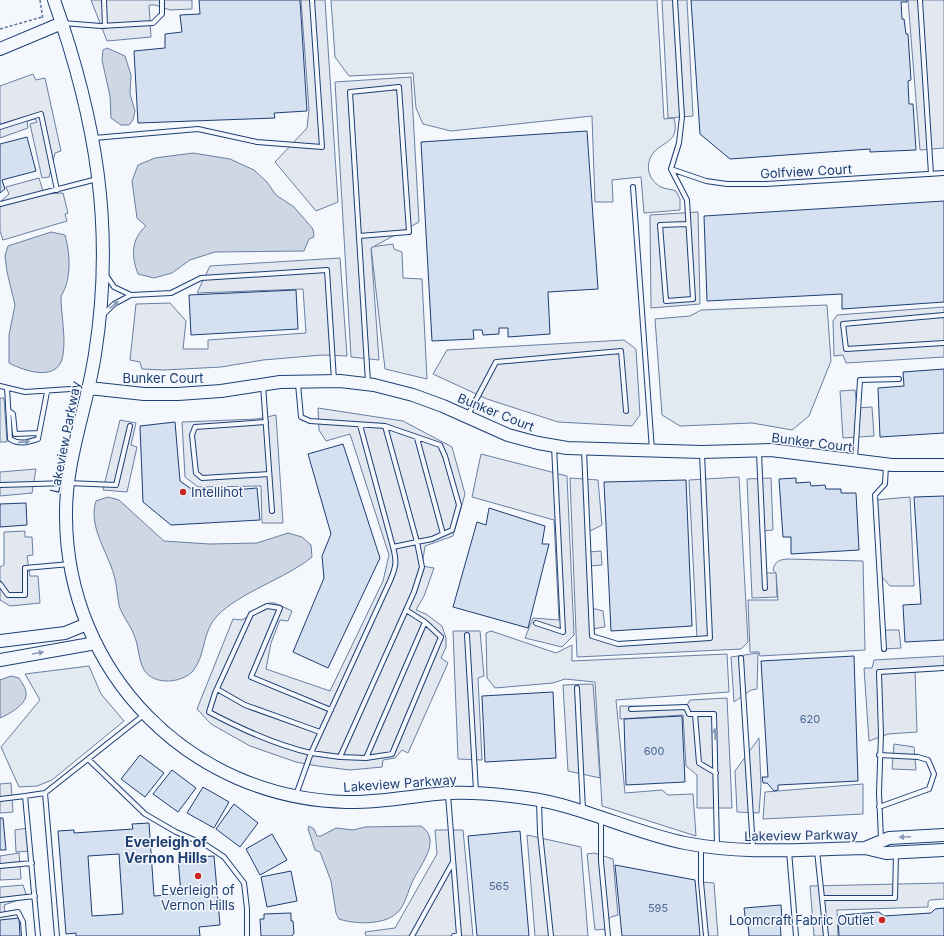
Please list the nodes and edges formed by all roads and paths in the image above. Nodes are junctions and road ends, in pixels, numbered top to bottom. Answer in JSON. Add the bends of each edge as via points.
{"nodes":[{"id":1,"x":40,"y":0,"type":"edge"},
{"id":2,"x":54,"y":0,"type":"edge"},
{"id":3,"x":104,"y":0,"type":"edge"},
{"id":4,"x":162,"y":0,"type":"edge"},
{"id":5,"x":312,"y":0,"type":"edge"},
{"id":6,"x":675,"y":0,"type":"edge"},
{"id":7,"x":920,"y":0,"type":"edge"},
{"id":8,"x":62,"y":23,"type":"junction"},
{"id":9,"x":105,"y":26,"type":"junction"},
{"id":10,"x":0,"y":29,"type":"edge"},
{"id":11,"x":0,"y":49,"type":"edge"},
{"id":12,"x":0,"y":126,"type":"edge"},
{"id":13,"x":93,"y":138,"type":"junction"},
{"id":14,"x":671,"y":169,"type":"junction"},
{"id":15,"x":944,"y":173,"type":"edge"},
{"id":16,"x":931,"y":174,"type":"junction"},
{"id":17,"x":99,"y":179,"type":"junction"},
{"id":18,"x":633,"y":187,"type":"dead end"},
{"id":19,"x":57,"y":190,"type":"junction"},
{"id":20,"x":0,"y":204,"type":"edge"},
{"id":21,"x":688,"y":224,"type":"junction"},
{"id":22,"x":359,"y":236,"type":"junction"},
{"id":23,"x":103,"y":271,"type":"junction"},
{"id":24,"x":131,"y":296,"type":"junction"},
{"id":25,"x":944,"y":315,"type":"edge"},
{"id":26,"x":100,"y":318,"type":"junction"},
{"id":27,"x":944,"y":343,"type":"edge"},
{"id":28,"x":899,"y":379,"type":"dead end"},
{"id":29,"x":298,"y":381,"type":"junction"},
{"id":30,"x":334,"y":381,"type":"junction"},
{"id":31,"x":263,"y":385,"type":"junction"},
{"id":32,"x":368,"y":385,"type":"junction"},
{"id":33,"x":0,"y":386,"type":"edge"},
{"id":34,"x":7,"y":388,"type":"junction"},
{"id":35,"x":89,"y":388,"type":"junction"},
{"id":36,"x":47,"y":392,"type":"junction"},
{"id":37,"x":8,"y":410,"type":"junction"},
{"id":38,"x":626,"y":411,"type":"dead end"},
{"id":39,"x":467,"y":417,"type":"junction"},
{"id":40,"x":266,"y":422,"type":"junction"},
{"id":41,"x":360,"y":424,"type":"junction"},
{"id":42,"x":130,"y":426,"type":"dead end"},
{"id":43,"x":385,"y":426,"type":"junction"},
{"id":44,"x":39,"y":433,"type":"junction"},
{"id":45,"x":417,"y":438,"type":"junction"},
{"id":46,"x":554,"y":446,"type":"junction"},
{"id":47,"x":584,"y":450,"type":"junction"},
{"id":48,"x":652,"y":450,"type":"junction"},
{"id":49,"x":759,"y":450,"type":"junction"},
{"id":50,"x":702,"y":452,"type":"junction"},
{"id":51,"x":855,"y":461,"type":"junction"},
{"id":52,"x":886,"y":464,"type":"junction"},
{"id":53,"x":944,"y":465,"type":"edge"},
{"id":54,"x":269,"y":474,"type":"junction"},
{"id":55,"x":68,"y":483,"type":"junction"},
{"id":56,"x":0,"y":485,"type":"edge"},
{"id":57,"x":272,"y":511,"type":"dead end"},
{"id":58,"x":442,"y":534,"type":"junction"},
{"id":59,"x":417,"y":542,"type":"junction"},
{"id":60,"x":394,"y":547,"type":"junction"},
{"id":61,"x":70,"y":564,"type":"junction"},
{"id":62,"x":0,"y":584,"type":"edge"},
{"id":63,"x":765,"y":588,"type":"dead end"},
{"id":64,"x":406,"y":610,"type":"junction"},
{"id":65,"x":425,"y":622,"type":"junction"},
{"id":66,"x":87,"y":624,"type":"junction"},
{"id":67,"x":536,"y":624,"type":"dead end"},
{"id":68,"x":467,"y":635,"type":"dead end"},
{"id":69,"x":0,"y":640,"type":"edge"},
{"id":70,"x":96,"y":643,"type":"junction"},
{"id":71,"x":884,"y":648,"type":"dead end"},
{"id":72,"x":742,"y":658,"type":"dead end"},
{"id":73,"x":0,"y":660,"type":"edge"},
{"id":74,"x":944,"y":668,"type":"edge"},
{"id":75,"x":577,"y":688,"type":"dead end"},
{"id":76,"x":217,"y":689,"type":"junction"},
{"id":77,"x":631,"y":709,"type":"dead end"},
{"id":78,"x":331,"y":710,"type":"junction"},
{"id":79,"x":145,"y":714,"type":"junction"},
{"id":80,"x":695,"y":714,"type":"junction"},
{"id":81,"x":320,"y":732,"type":"junction"},
{"id":82,"x":311,"y":754,"type":"junction"},
{"id":83,"x":880,"y":755,"type":"junction"},
{"id":84,"x":340,"y":757,"type":"junction"},
{"id":85,"x":366,"y":758,"type":"junction"},
{"id":86,"x":88,"y":759,"type":"junction"},
{"id":87,"x":716,"y":773,"type":"junction"},
{"id":88,"x":45,"y":793,"type":"junction"},
{"id":89,"x":448,"y":794,"type":"junction"},
{"id":90,"x":476,"y":794,"type":"junction"},
{"id":91,"x":25,"y":796,"type":"junction"},
{"id":92,"x":295,"y":796,"type":"junction"},
{"id":93,"x":0,"y":799,"type":"edge"},
{"id":94,"x":539,"y":800,"type":"junction"},
{"id":95,"x":879,"y":807,"type":"junction"},
{"id":96,"x":583,"y":810,"type":"junction"},
{"id":97,"x":601,"y":816,"type":"junction"},
{"id":98,"x":944,"y":835,"type":"edge"},
{"id":99,"x":882,"y":841,"type":"junction"},
{"id":100,"x":701,"y":846,"type":"junction"},
{"id":101,"x":717,"y":848,"type":"junction"},
{"id":102,"x":817,"y":848,"type":"junction"},
{"id":103,"x":865,"y":848,"type":"junction"},
{"id":104,"x":789,"y":850,"type":"junction"},
{"id":105,"x":944,"y":850,"type":"edge"},
{"id":106,"x":753,"y":851,"type":"junction"},
{"id":107,"x":896,"y":852,"type":"junction"},
{"id":108,"x":454,"y":862,"type":"junction"},
{"id":109,"x":32,"y":863,"type":"junction"},
{"id":110,"x":0,"y":866,"type":"edge"},
{"id":111,"x":34,"y":896,"type":"junction"},
{"id":112,"x":822,"y":898,"type":"junction"},
{"id":113,"x":0,"y":900,"type":"edge"},
{"id":114,"x":0,"y":915,"type":"edge"},
{"id":115,"x":24,"y":936,"type":"edge"},
{"id":116,"x":38,"y":936,"type":"edge"},
{"id":117,"x":57,"y":936,"type":"edge"},
{"id":118,"x":247,"y":936,"type":"edge"},
{"id":119,"x":412,"y":936,"type":"edge"},
{"id":120,"x":454,"y":936,"type":"edge"},
{"id":121,"x":551,"y":936,"type":"edge"},
{"id":122,"x":608,"y":936,"type":"edge"},
{"id":123,"x":706,"y":936,"type":"edge"},
{"id":124,"x":796,"y":936,"type":"edge"},
{"id":125,"x":826,"y":936,"type":"edge"}],
"edges":[{"from":1,"to":10,"type":"path","via":[[42,18]]},
{"from":2,"to":8,"type":"street","name":"Lakeview Parkway"},
{"from":3,"to":9,"type":"lane"},
{"from":4,"to":9,"type":"lane","via":[[162,14],[153,23]]},
{"from":5,"to":13,"type":"lane","via":[[322,147],[257,142],[198,129]]},
{"from":6,"to":14,"type":"lane","via":[[682,117],[679,142]]},
{"from":7,"to":16,"type":"lane"},
{"from":8,"to":9,"type":"lane"},
{"from":8,"to":11,"type":"street"},
{"from":8,"to":13,"type":"street","name":"Lakeview Parkway","via":[[76,62]]},
{"from":12,"to":19,"type":"lane","via":[[41,114]]},
{"from":13,"to":17,"type":"street","name":"Lakeview Parkway"},
{"from":14,"to":16,"type":"lane","name":"Golfview Court","via":[[706,181],[727,184]]},
{"from":14,"to":21,"type":"lane","via":[[687,200]]},
{"from":15,"to":16,"type":"lane","name":"Golfview Court"},
{"from":17,"to":19,"type":"lane"},
{"from":17,"to":23,"type":"street","name":"Lakeview Parkway","via":[[103,223]]},
{"from":18,"to":48,"type":"lane"},
{"from":19,"to":20,"type":"lane"},
{"from":21,"to":21,"type":"lane","via":[[693,299],[666,301],[660,225]]},
{"from":22,"to":22,"type":"lane","via":[[350,92],[399,87],[408,232]]},
{"from":22,"to":32,"type":"lane"},
{"from":23,"to":24,"type":"lane","via":[[114,287]]},
{"from":23,"to":26,"type":"street","name":"Lakeview Parkway"},
{"from":26,"to":24,"type":"lane","one_way":true,"via":[[114,304]]},
{"from":24,"to":30,"type":"lane","via":[[171,293],[202,278],[327,270]]},
{"from":25,"to":27,"type":"lane","via":[[843,324],[846,349]]},
{"from":26,"to":35,"type":"street","name":"Lakeview Parkway"},
{"from":28,"to":51,"type":"lane","via":[[860,380]]},
{"from":29,"to":30,"type":"street","name":"Bunker Court"},
{"from":29,"to":31,"type":"street","name":"Bunker Court"},
{"from":29,"to":41,"type":"lane","via":[[301,416],[310,421]]},
{"from":30,"to":32,"type":"street","name":"Bunker Court"},
{"from":31,"to":35,"type":"street","name":"Bunker Court","via":[[221,392],[178,394],[144,394]]},
{"from":31,"to":40,"type":"lane"},
{"from":32,"to":39,"type":"street","name":"Bunker Court","via":[[413,395]]},
{"from":33,"to":34,"type":"lane"},
{"from":34,"to":36,"type":"lane","via":[[25,392]]},
{"from":34,"to":37,"type":"lane"},
{"from":35,"to":36,"type":"lane"},
{"from":35,"to":55,"type":"street","name":"Lakeview Parkway"},
{"from":36,"to":44,"type":"lane"},
{"from":37,"to":44,"type":"lane","via":[[13,414],[15,434]]},
{"from":37,"to":44,"type":"lane","one_way":true,"via":[[10,439],[15,443],[27,443],[38,439]]},
{"from":38,"to":39,"type":"lane","via":[[621,351],[496,362]]},
{"from":39,"to":46,"type":"street","name":"Bunker Court","via":[[508,435]]},
{"from":40,"to":54,"type":"lane"},
{"from":40,"to":54,"type":"lane","via":[[195,427],[192,435],[196,473],[202,478]]},
{"from":41,"to":43,"type":"lane"},
{"from":41,"to":60,"type":"lane"},
{"from":42,"to":55,"type":"lane","via":[[116,485]]},
{"from":43,"to":45,"type":"lane"},
{"from":43,"to":59,"type":"lane"},
{"from":45,"to":58,"type":"lane"},
{"from":45,"to":58,"type":"lane","via":[[440,445],[446,456],[459,505],[452,530]]},
{"from":46,"to":47,"type":"street","name":"Bunker Court"},
{"from":46,"to":67,"type":"lane","via":[[563,632]]},
{"from":47,"to":48,"type":"street","name":"Bunker Court"},
{"from":47,"to":50,"type":"lane","via":[[592,636],[618,644],[710,638]]},
{"from":48,"to":50,"type":"street","name":"Bunker Court"},
{"from":49,"to":50,"type":"street","name":"Bunker Court"},
{"from":49,"to":51,"type":"street","name":"Bunker Court","via":[[806,453]]},
{"from":49,"to":63,"type":"lane"},
{"from":51,"to":52,"type":"street","name":"Bunker Court"},
{"from":52,"to":53,"type":"street","name":"Bunker Court"},
{"from":52,"to":71,"type":"lane","via":[[885,484],[875,495]]},
{"from":54,"to":57,"type":"lane"},
{"from":55,"to":56,"type":"lane"},
{"from":55,"to":61,"type":"street","name":"Lakeview Parkway","via":[[66,515]]},
{"from":58,"to":59,"type":"lane"},
{"from":59,"to":60,"type":"lane"},
{"from":59,"to":64,"type":"lane","via":[[422,567]]},
{"from":60,"to":78,"type":"lane","via":[[397,561],[393,573]]},
{"from":61,"to":62,"type":"lane","via":[[25,568],[25,595],[8,595]]},
{"from":61,"to":66,"type":"street","name":"Lakeview Parkway","via":[[77,597]]},
{"from":64,"to":65,"type":"lane"},
{"from":64,"to":84,"type":"lane"},
{"from":65,"to":85,"type":"lane"},
{"from":65,"to":85,"type":"lane","via":[[441,637],[392,754]]},
{"from":66,"to":69,"type":"street","via":[[65,633]]},
{"from":66,"to":70,"type":"street","name":"Lakeview Parkway"},
{"from":68,"to":90,"type":"lane"},
{"from":73,"to":70,"type":"street","one_way":true},
{"from":70,"to":79,"type":"street","name":"Lakeview Parkway","via":[[114,675]]},
{"from":72,"to":106,"type":"lane"},
{"from":74,"to":83,"type":"lane","via":[[879,672]]},
{"from":75,"to":96,"type":"lane"},
{"from":76,"to":78,"type":"lane","via":[[251,614],[267,606],[280,608],[251,677]]},
{"from":76,"to":81,"type":"lane","via":[[245,705]]},
{"from":76,"to":82,"type":"lane","via":[[209,712],[272,742]]},
{"from":77,"to":80,"type":"lane","via":[[686,707],[689,714]]},
{"from":78,"to":81,"type":"lane"},
{"from":79,"to":86,"type":"lane"},
{"from":79,"to":92,"type":"street","name":"Lakeview Parkway","via":[[168,736],[218,769],[270,791]]},
{"from":80,"to":87,"type":"lane","via":[[699,763]]},
{"from":87,"to":80,"type":"lane","one_way":true,"via":[[714,714]]},
{"from":81,"to":82,"type":"lane"},
{"from":82,"to":84,"type":"lane"},
{"from":82,"to":92,"type":"lane"},
{"from":83,"to":95,"type":"lane"},
{"from":83,"to":95,"type":"lane","via":[[928,760],[934,774],[929,789]]},
{"from":84,"to":85,"type":"lane"},
{"from":86,"to":88,"type":"lane"},
{"from":86,"to":118,"type":"lane","via":[[145,814],[224,857],[244,883]]},
{"from":87,"to":101,"type":"lane"},
{"from":88,"to":91,"type":"lane"},
{"from":88,"to":117,"type":"lane"},
{"from":89,"to":90,"type":"street","name":"Lakeview Parkway"},
{"from":89,"to":92,"type":"street","name":"Lakeview Parkway","via":[[347,802]]},
{"from":89,"to":108,"type":"lane"},
{"from":90,"to":94,"type":"street","name":"Lakeview Parkway"},
{"from":91,"to":93,"type":"lane"},
{"from":91,"to":109,"type":"lane"},
{"from":94,"to":96,"type":"street","name":"Lakeview Parkway"},
{"from":94,"to":121,"type":"lane"},
{"from":95,"to":99,"type":"lane"},
{"from":96,"to":97,"type":"street","name":"Lakeview Parkway"},
{"from":97,"to":100,"type":"street","name":"Lakeview Parkway","via":[[657,836]]},
{"from":97,"to":122,"type":"lane","via":[[601,861]]},
{"from":98,"to":99,"type":"street","name":"Lakeview Parkway","one_way":true,"via":[[889,838]]},
{"from":99,"to":103,"type":"street","name":"Lakeview Parkway"},
{"from":100,"to":101,"type":"street","name":"Lakeview Parkway"},
{"from":100,"to":123,"type":"lane"},
{"from":101,"to":106,"type":"street","name":"Lakeview Parkway"},
{"from":102,"to":103,"type":"street","name":"Lakeview Parkway"},
{"from":102,"to":104,"type":"street","name":"Lakeview Parkway"},
{"from":102,"to":112,"type":"lane"},
{"from":103,"to":107,"type":"street","name":"Lakeview Parkway","via":[[886,853]]},
{"from":104,"to":106,"type":"street","name":"Lakeview Parkway"},
{"from":104,"to":124,"type":"lane"},
{"from":105,"to":107,"type":"street","name":"Lakeview Parkway"},
{"from":107,"to":112,"type":"lane","via":[[895,898]]},
{"from":108,"to":119,"type":"lane"},
{"from":108,"to":120,"type":"lane","via":[[460,936]]},
{"from":109,"to":110,"type":"lane"},
{"from":109,"to":111,"type":"lane"},
{"from":111,"to":113,"type":"lane"},
{"from":111,"to":116,"type":"lane"},
{"from":112,"to":125,"type":"lane"},
{"from":114,"to":115,"type":"lane","via":[[18,912],[23,922]]}]}
